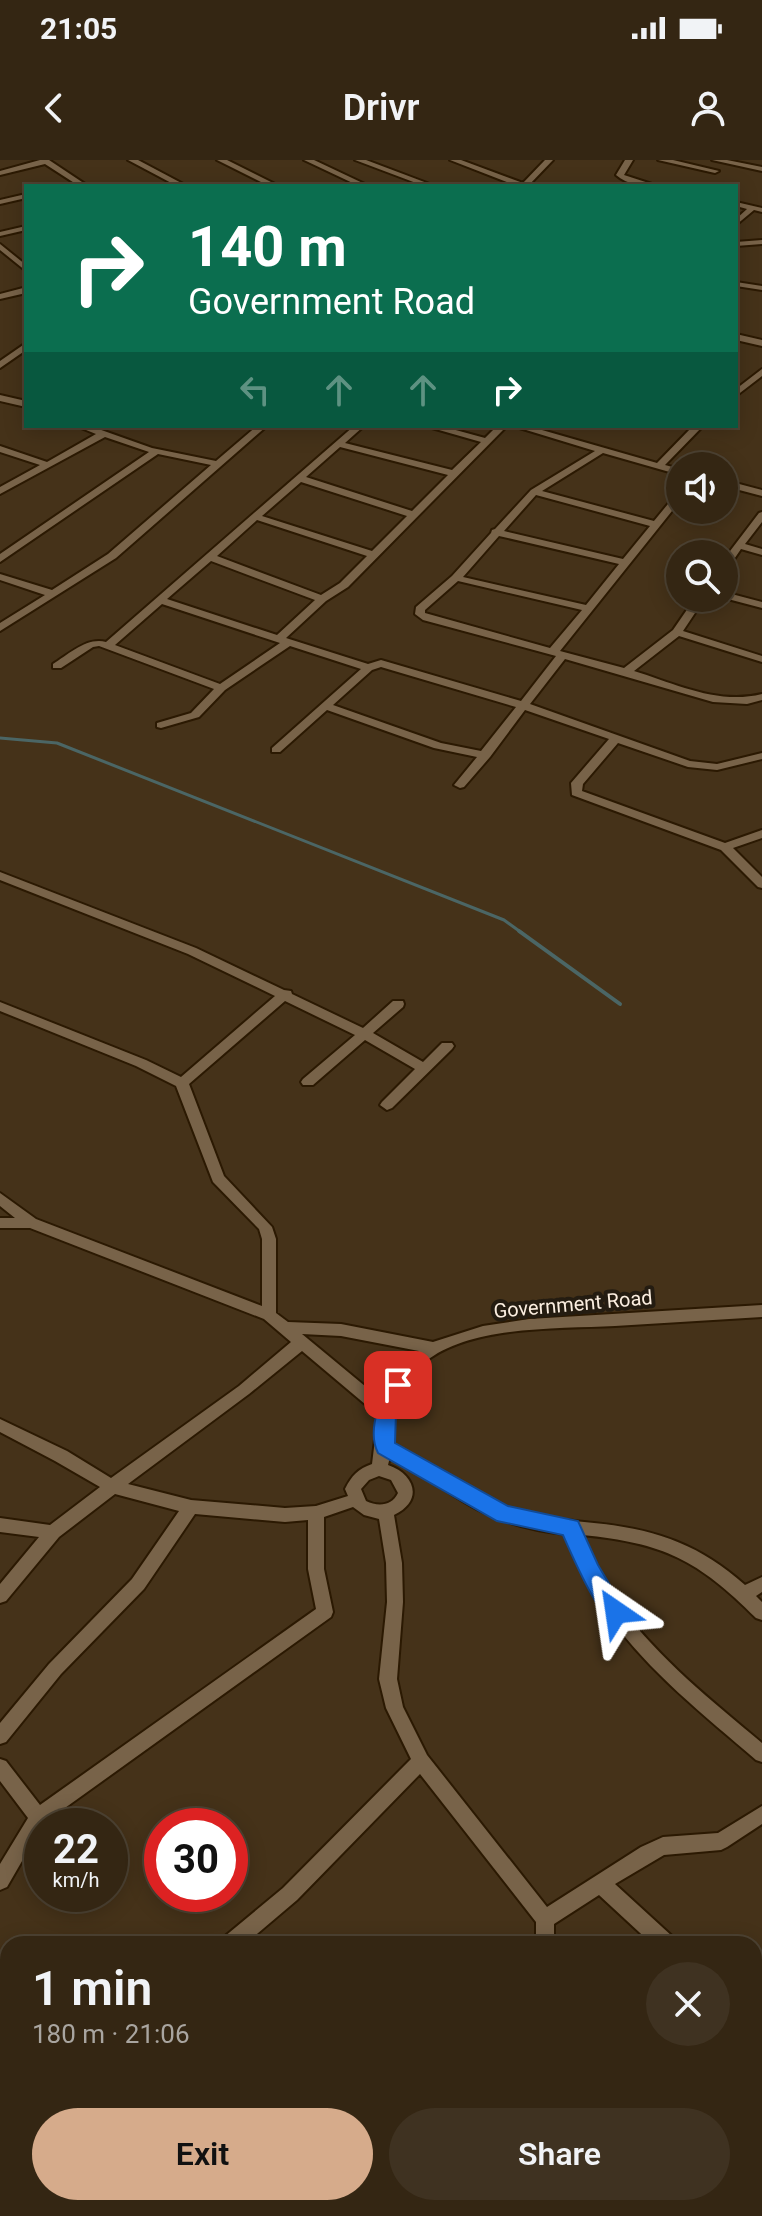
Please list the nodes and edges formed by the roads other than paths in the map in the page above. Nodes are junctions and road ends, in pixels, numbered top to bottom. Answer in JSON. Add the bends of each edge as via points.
{"nodes":[{"id":1,"x":132,"y":160,"type":"edge"},
{"id":2,"x":221,"y":160,"type":"edge"},
{"id":3,"x":308,"y":160,"type":"edge"},
{"id":4,"x":359,"y":160,"type":"edge"},
{"id":5,"x":454,"y":160,"type":"edge"},
{"id":6,"x":549,"y":160,"type":"edge"},
{"id":7,"x":629,"y":160,"type":"edge"},
{"id":8,"x":662,"y":160,"type":"edge"},
{"id":9,"x":716,"y":160,"type":"edge"},
{"id":10,"x":45,"y":161,"type":"edge"},
{"id":11,"x":762,"y":169,"type":"edge"},
{"id":12,"x":715,"y":171,"type":"dead end"},
{"id":13,"x":0,"y":173,"type":"edge"},
{"id":14,"x":625,"y":179,"type":"junction"},
{"id":15,"x":81,"y":184,"type":"edge"},
{"id":16,"x":179,"y":184,"type":"edge"},
{"id":17,"x":271,"y":184,"type":"edge"},
{"id":18,"x":361,"y":184,"type":"edge"},
{"id":19,"x":425,"y":184,"type":"edge"},
{"id":20,"x":519,"y":184,"type":"edge"},
{"id":21,"x":526,"y":184,"type":"edge"},
{"id":22,"x":619,"y":184,"type":"edge"},
{"id":23,"x":646,"y":184,"type":"edge"},
{"id":24,"x":24,"y":196,"type":"edge"},
{"id":25,"x":0,"y":201,"type":"edge"},
{"id":26,"x":757,"y":208,"type":"edge"},
{"id":27,"x":738,"y":222,"type":"edge"},
{"id":28,"x":24,"y":228,"type":"edge"},
{"id":29,"x":0,"y":234,"type":"edge"},
{"id":30,"x":762,"y":242,"type":"edge"},
{"id":31,"x":738,"y":244,"type":"edge"},
{"id":32,"x":0,"y":246,"type":"edge"},
{"id":33,"x":24,"y":267,"type":"edge"},
{"id":34,"x":738,"y":284,"type":"edge"},
{"id":35,"x":762,"y":288,"type":"edge"},
{"id":36,"x":24,"y":291,"type":"edge"},
{"id":37,"x":0,"y":297,"type":"edge"},
{"id":38,"x":738,"y":337,"type":"edge"},
{"id":39,"x":762,"y":343,"type":"edge"},
{"id":40,"x":24,"y":347,"type":"edge"},
{"id":41,"x":0,"y":365,"type":"edge"},
{"id":42,"x":756,"y":376,"type":"edge"},
{"id":43,"x":738,"y":391,"type":"edge"},
{"id":44,"x":0,"y":398,"type":"edge"},
{"id":45,"x":24,"y":404,"type":"edge"},
{"id":46,"x":86,"y":428,"type":"edge"},
{"id":47,"x":260,"y":428,"type":"edge"},
{"id":48,"x":357,"y":428,"type":"edge"},
{"id":49,"x":438,"y":428,"type":"edge"},
{"id":50,"x":500,"y":428,"type":"edge"},
{"id":51,"x":525,"y":428,"type":"edge"},
{"id":52,"x":570,"y":428,"type":"edge"},
{"id":53,"x":696,"y":428,"type":"edge"},
{"id":54,"x":102,"y":435,"type":"junction"},
{"id":55,"x":559,"y":437,"type":"junction"},
{"id":56,"x":488,"y":441,"type":"junction"},
{"id":57,"x":339,"y":444,"type":"junction"},
{"id":58,"x":0,"y":449,"type":"edge"},
{"id":59,"x":602,"y":450,"type":"junction"},
{"id":60,"x":157,"y":451,"type":"junction"},
{"id":61,"x":45,"y":464,"type":"junction"},
{"id":62,"x":219,"y":464,"type":"junction"},
{"id":63,"x":659,"y":466,"type":"junction"},
{"id":64,"x":666,"y":468,"type":"edge"},
{"id":65,"x":455,"y":474,"type":"junction"},
{"id":66,"x":301,"y":479,"type":"junction"},
{"id":67,"x":738,"y":487,"type":"edge"},
{"id":68,"x":0,"y":491,"type":"edge"},
{"id":69,"x":534,"y":492,"type":"junction"},
{"id":70,"x":762,"y":493,"type":"edge"},
{"id":71,"x":666,"y":511,"type":"edge"},
{"id":72,"x":414,"y":515,"type":"junction"},
{"id":73,"x":762,"y":515,"type":"edge"},
{"id":74,"x":256,"y":517,"type":"junction"},
{"id":75,"x":655,"y":524,"type":"junction"},
{"id":76,"x":495,"y":532,"type":"junction"},
{"id":77,"x":740,"y":546,"type":"junction"},
{"id":78,"x":738,"y":548,"type":"edge"},
{"id":79,"x":762,"y":552,"type":"edge"},
{"id":80,"x":374,"y":555,"type":"junction"},
{"id":81,"x":210,"y":557,"type":"junction"},
{"id":82,"x":0,"y":559,"type":"edge"},
{"id":83,"x":624,"y":562,"type":"junction"},
{"id":84,"x":0,"y":577,"type":"edge"},
{"id":85,"x":456,"y":578,"type":"junction"},
{"id":86,"x":54,"y":594,"type":"junction"},
{"id":87,"x":322,"y":599,"type":"junction"},
{"id":88,"x":738,"y":599,"type":"edge"},
{"id":89,"x":163,"y":601,"type":"junction"},
{"id":90,"x":762,"y":605,"type":"edge"},
{"id":91,"x":586,"y":608,"type":"junction"},
{"id":92,"x":691,"y":612,"type":"edge"},
{"id":93,"x":0,"y":628,"type":"edge"},
{"id":94,"x":677,"y":632,"type":"junction"},
{"id":95,"x":285,"y":640,"type":"junction"},
{"id":96,"x":109,"y":645,"type":"junction"},
{"id":97,"x":558,"y":654,"type":"junction"},
{"id":98,"x":762,"y":659,"type":"edge"},
{"id":99,"x":57,"y":666,"type":"dead end"},
{"id":100,"x":368,"y":668,"type":"junction"},
{"id":101,"x":626,"y":672,"type":"junction"},
{"id":102,"x":221,"y":688,"type":"junction"},
{"id":103,"x":762,"y":697,"type":"edge"},
{"id":104,"x":523,"y":705,"type":"junction"},
{"id":105,"x":326,"y":706,"type":"junction"},
{"id":106,"x":161,"y":725,"type":"dead end"},
{"id":107,"x":615,"y":739,"type":"junction"},
{"id":108,"x":276,"y":750,"type":"dead end"},
{"id":109,"x":486,"y":755,"type":"junction"},
{"id":110,"x":762,"y":756,"type":"edge"},
{"id":111,"x":460,"y":785,"type":"dead end"},
{"id":112,"x":762,"y":834,"type":"edge"},
{"id":113,"x":725,"y":847,"type":"junction"},
{"id":114,"x":0,"y":876,"type":"edge"},
{"id":115,"x":762,"y":884,"type":"edge"},
{"id":116,"x":286,"y":994,"type":"junction"},
{"id":117,"x":398,"y":1004,"type":"dead end"},
{"id":118,"x":0,"y":1006,"type":"edge"},
{"id":119,"x":364,"y":1034,"type":"junction"},
{"id":120,"x":447,"y":1046,"type":"dead end"},
{"id":121,"x":423,"y":1068,"type":"junction"},
{"id":122,"x":308,"y":1082,"type":"dead end"},
{"id":123,"x":182,"y":1083,"type":"junction"},
{"id":124,"x":387,"y":1105,"type":"dead end"},
{"id":125,"x":0,"y":1198,"type":"edge"},
{"id":126,"x":0,"y":1223,"type":"edge"},
{"id":127,"x":31,"y":1223,"type":"junction"},
{"id":128,"x":762,"y":1311,"type":"edge"},
{"id":129,"x":269,"y":1315,"type":"junction"},
{"id":130,"x":287,"y":1328,"type":"junction"},
{"id":131,"x":302,"y":1342,"type":"junction"},
{"id":132,"x":430,"y":1347,"type":"junction"},
{"id":133,"x":386,"y":1413,"type":"junction"},
{"id":134,"x":0,"y":1425,"type":"edge"},
{"id":135,"x":385,"y":1448,"type":"junction"},
{"id":136,"x":379,"y":1469,"type":"junction"},
{"id":137,"x":111,"y":1486,"type":"junction"},
{"id":138,"x":355,"y":1500,"type":"junction"},
{"id":139,"x":191,"y":1507,"type":"junction"},
{"id":140,"x":316,"y":1513,"type":"junction"},
{"id":141,"x":386,"y":1513,"type":"junction"},
{"id":142,"x":0,"y":1525,"type":"edge"},
{"id":143,"x":570,"y":1528,"type":"junction"},
{"id":144,"x":53,"y":1532,"type":"junction"},
{"id":145,"x":762,"y":1584,"type":"edge"},
{"id":146,"x":744,"y":1594,"type":"junction"},
{"id":147,"x":0,"y":1596,"type":"edge"},
{"id":148,"x":762,"y":1613,"type":"edge"},
{"id":149,"x":0,"y":1736,"type":"edge"},
{"id":150,"x":762,"y":1754,"type":"edge"},
{"id":151,"x":421,"y":1761,"type":"junction"},
{"id":152,"x":0,"y":1767,"type":"edge"},
{"id":153,"x":31,"y":1808,"type":"edge"},
{"id":154,"x":51,"y":1808,"type":"edge"},
{"id":155,"x":762,"y":1814,"type":"edge"},
{"id":156,"x":24,"y":1841,"type":"edge"},
{"id":157,"x":0,"y":1881,"type":"edge"},
{"id":158,"x":600,"y":1883,"type":"junction"},
{"id":159,"x":545,"y":1919,"type":"junction"},
{"id":160,"x":240,"y":1936,"type":"edge"},
{"id":161,"x":545,"y":1936,"type":"edge"},
{"id":162,"x":657,"y":1936,"type":"edge"}],
"edges":[{"from":1,"to":16,"type":"street"},
{"from":2,"to":17,"type":"street"},
{"from":3,"to":18,"type":"street"},
{"from":4,"to":19,"type":"street"},
{"from":5,"to":20,"type":"street"},
{"from":6,"to":21,"type":"street"},
{"from":7,"to":14,"type":"street","via":[[620,175]]},
{"from":8,"to":12,"type":"street"},
{"from":9,"to":11,"type":"street"},
{"from":10,"to":13,"type":"street"},
{"from":10,"to":15,"type":"street"},
{"from":14,"to":22,"type":"street"},
{"from":14,"to":23,"type":"street"},
{"from":24,"to":25,"type":"street"},
{"from":26,"to":27,"type":"street"},
{"from":28,"to":29,"type":"street"},
{"from":30,"to":31,"type":"street"},
{"from":32,"to":33,"type":"street"},
{"from":34,"to":35,"type":"street"},
{"from":36,"to":37,"type":"street"},
{"from":38,"to":39,"type":"street"},
{"from":40,"to":41,"type":"street"},
{"from":42,"to":43,"type":"street"},
{"from":44,"to":45,"type":"street"},
{"from":46,"to":54,"type":"street"},
{"from":47,"to":62,"type":"street"},
{"from":48,"to":57,"type":"street"},
{"from":49,"to":56,"type":"street"},
{"from":50,"to":56,"type":"street"},
{"from":51,"to":55,"type":"street"},
{"from":52,"to":55,"type":"street"},
{"from":53,"to":63,"type":"street"},
{"from":54,"to":60,"type":"street"},
{"from":54,"to":61,"type":"street"},
{"from":55,"to":59,"type":"street"},
{"from":56,"to":65,"type":"street"},
{"from":57,"to":65,"type":"street"},
{"from":57,"to":66,"type":"street"},
{"from":58,"to":61,"type":"street"},
{"from":59,"to":63,"type":"street"},
{"from":59,"to":69,"type":"street"},
{"from":60,"to":62,"type":"street"},
{"from":60,"to":82,"type":"street"},
{"from":61,"to":68,"type":"street"},
{"from":62,"to":86,"type":"street","via":[[112,556]]},
{"from":63,"to":64,"type":"street"},
{"from":65,"to":72,"type":"street"},
{"from":66,"to":72,"type":"street"},
{"from":66,"to":74,"type":"street"},
{"from":67,"to":70,"type":"street"},
{"from":69,"to":75,"type":"street"},
{"from":69,"to":76,"type":"street"},
{"from":71,"to":75,"type":"street"},
{"from":72,"to":80,"type":"street"},
{"from":73,"to":77,"type":"street"},
{"from":74,"to":80,"type":"street"},
{"from":74,"to":81,"type":"street"},
{"from":75,"to":83,"type":"street"},
{"from":76,"to":83,"type":"street"},
{"from":76,"to":85,"type":"street"},
{"from":77,"to":78,"type":"street"},
{"from":77,"to":79,"type":"street"},
{"from":80,"to":87,"type":"street"},
{"from":81,"to":87,"type":"street"},
{"from":81,"to":89,"type":"street"},
{"from":83,"to":91,"type":"street"},
{"from":84,"to":86,"type":"street"},
{"from":85,"to":91,"type":"street"},
{"from":85,"to":97,"type":"street","via":[[420,614]]},
{"from":86,"to":93,"type":"street"},
{"from":87,"to":95,"type":"street"},
{"from":88,"to":90,"type":"street"},
{"from":89,"to":95,"type":"street"},
{"from":89,"to":96,"type":"street"},
{"from":91,"to":97,"type":"street"},
{"from":92,"to":94,"type":"street"},
{"from":94,"to":98,"type":"street"},
{"from":94,"to":101,"type":"street"},
{"from":95,"to":100,"type":"street"},
{"from":95,"to":102,"type":"street"},
{"from":96,"to":99,"type":"street","via":[[92,643]]},
{"from":96,"to":102,"type":"street"},
{"from":97,"to":101,"type":"street"},
{"from":97,"to":104,"type":"street"},
{"from":100,"to":104,"type":"street","via":[[385,663]]},
{"from":100,"to":105,"type":"street"},
{"from":101,"to":103,"type":"street","via":[[725,702]]},
{"from":102,"to":106,"type":"street","via":[[187,719]]},
{"from":104,"to":107,"type":"street"},
{"from":104,"to":109,"type":"street"},
{"from":105,"to":108,"type":"street"},
{"from":105,"to":109,"type":"street","via":[[438,746]]},
{"from":107,"to":110,"type":"street","via":[[698,767]]},
{"from":107,"to":113,"type":"street","via":[[577,783],[576,793]]},
{"from":109,"to":111,"type":"street"},
{"from":112,"to":113,"type":"street"},
{"from":113,"to":115,"type":"street"},
{"from":114,"to":116,"type":"street","via":[[110,916]]},
{"from":116,"to":119,"type":"street"},
{"from":116,"to":123,"type":"street"},
{"from":117,"to":119,"type":"street"},
{"from":118,"to":123,"type":"street"},
{"from":119,"to":121,"type":"street"},
{"from":119,"to":122,"type":"street"},
{"from":120,"to":121,"type":"street"},
{"from":121,"to":124,"type":"street"},
{"from":123,"to":129,"type":"street","via":[[218,1178],[265,1227]]},
{"from":125,"to":127,"type":"street"},
{"from":126,"to":127,"type":"street"},
{"from":127,"to":129,"type":"street"},
{"from":128,"to":132,"type":"street","name":"Government Road","via":[[529,1325]]},
{"from":129,"to":130,"type":"street"},
{"from":130,"to":131,"type":"street"},
{"from":130,"to":132,"type":"street","via":[[341,1330]]},
{"from":131,"to":133,"type":"street"},
{"from":131,"to":137,"type":"street"},
{"from":132,"to":133,"type":"street","via":[[398,1385]]},
{"from":133,"to":135,"type":"street"},
{"from":134,"to":137,"type":"street"},
{"from":135,"to":136,"type":"street"},
{"from":135,"to":143,"type":"street","via":[[504,1514]]},
{"from":136,"to":138,"type":"street","via":[[358,1479]]},
{"from":136,"to":141,"type":"street","via":[[397,1475],[406,1489],[402,1504]]},
{"from":137,"to":139,"type":"street"},
{"from":137,"to":144,"type":"street"},
{"from":138,"to":140,"type":"street"},
{"from":138,"to":141,"type":"street","via":[[367,1511]]},
{"from":139,"to":140,"type":"street","via":[[251,1514]]},
{"from":139,"to":149,"type":"street","via":[[138,1584],[55,1669]]},
{"from":140,"to":154,"type":"street","via":[[316,1569],[325,1612]]},
{"from":141,"to":151,"type":"street","via":[[395,1602],[388,1679],[395,1708]]},
{"from":142,"to":144,"type":"street"},
{"from":143,"to":146,"type":"street","via":[[639,1536],[689,1551]]},
{"from":143,"to":150,"type":"street","via":[[616,1612],[696,1697]]},
{"from":144,"to":147,"type":"street"},
{"from":145,"to":146,"type":"street"},
{"from":146,"to":148,"type":"street"},
{"from":151,"to":159,"type":"street"},
{"from":151,"to":160,"type":"street","via":[[290,1894]]},
{"from":152,"to":153,"type":"street"},
{"from":155,"to":158,"type":"street","via":[[721,1841],[663,1846]]},
{"from":156,"to":157,"type":"street"},
{"from":158,"to":159,"type":"street"},
{"from":158,"to":162,"type":"street"},
{"from":159,"to":161,"type":"street"}]}
